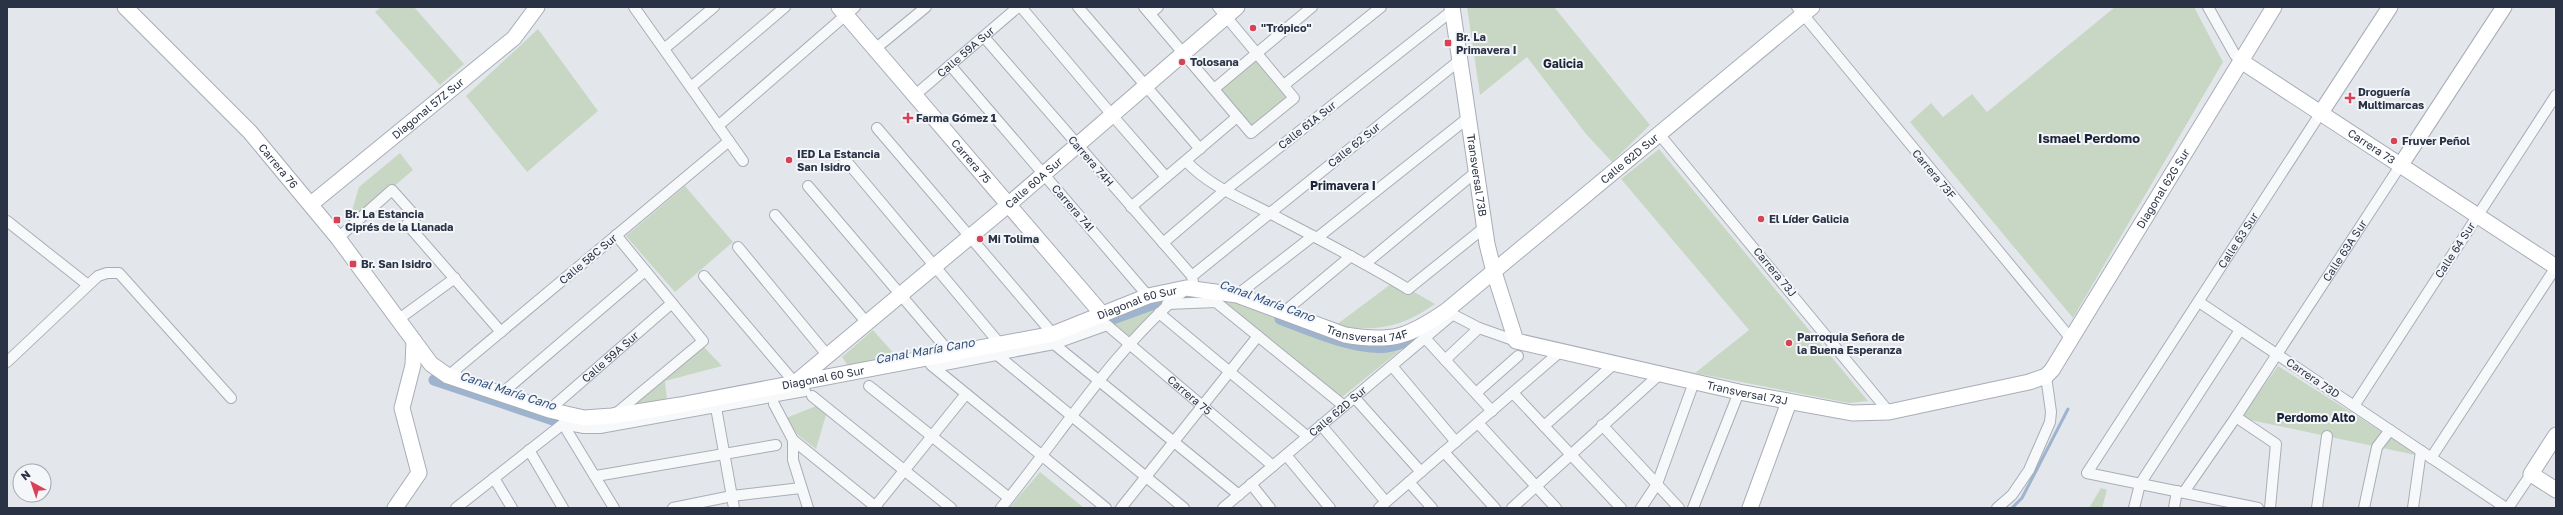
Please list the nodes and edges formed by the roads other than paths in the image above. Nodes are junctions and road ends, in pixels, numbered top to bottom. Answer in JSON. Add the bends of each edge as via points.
{"nodes":[{"id":1,"x":125,"y":7,"type":"edge"},
{"id":2,"x":538,"y":7,"type":"edge"},
{"id":3,"x":714,"y":7,"type":"edge"},
{"id":4,"x":785,"y":7,"type":"edge"},
{"id":5,"x":926,"y":7,"type":"edge"},
{"id":6,"x":1018,"y":7,"type":"edge"},
{"id":7,"x":1022,"y":7,"type":"edge"},
{"id":8,"x":1078,"y":7,"type":"edge"},
{"id":9,"x":1158,"y":7,"type":"edge"},
{"id":10,"x":1312,"y":7,"type":"edge"},
{"id":11,"x":1381,"y":7,"type":"edge"},
{"id":12,"x":2208,"y":7,"type":"edge"},
{"id":13,"x":2274,"y":7,"type":"edge"},
{"id":14,"x":2390,"y":7,"type":"edge"},
{"id":15,"x":2504,"y":7,"type":"edge"},
{"id":16,"x":1453,"y":8,"type":"edge"},
{"id":17,"x":639,"y":9,"type":"edge"},
{"id":18,"x":847,"y":10,"type":"edge"},
{"id":19,"x":1227,"y":10,"type":"edge"},
{"id":20,"x":1804,"y":10,"type":"edge"},
{"id":21,"x":1147,"y":11,"type":"edge"},
{"id":22,"x":984,"y":37,"type":"junction"},
{"id":23,"x":664,"y":49,"type":"junction"},
{"id":24,"x":875,"y":50,"type":"junction"},
{"id":25,"x":1257,"y":53,"type":"junction"},
{"id":26,"x":1184,"y":54,"type":"junction"},
{"id":27,"x":1460,"y":60,"type":"junction"},
{"id":28,"x":2241,"y":61,"type":"junction"},
{"id":29,"x":950,"y":65,"type":"junction"},
{"id":30,"x":1284,"y":85,"type":"junction"},
{"id":31,"x":1146,"y":86,"type":"junction"},
{"id":32,"x":691,"y":87,"type":"junction"},
{"id":33,"x":1214,"y":89,"type":"junction"},
{"id":34,"x":2556,"y":95,"type":"edge"},
{"id":35,"x":914,"y":96,"type":"junction"},
{"id":36,"x":2320,"y":114,"type":"junction"},
{"id":37,"x":1112,"y":116,"type":"junction"},
{"id":38,"x":1237,"y":117,"type":"junction"},
{"id":39,"x":1469,"y":117,"type":"junction"},
{"id":40,"x":718,"y":126,"type":"junction"},
{"id":41,"x":877,"y":128,"type":"dead end"},
{"id":42,"x":1659,"y":134,"type":"junction"},
{"id":43,"x":729,"y":141,"type":"junction"},
{"id":44,"x":1078,"y":145,"type":"junction"},
{"id":45,"x":1200,"y":149,"type":"junction"},
{"id":46,"x":843,"y":157,"type":"dead end"},
{"id":47,"x":743,"y":161,"type":"dead end"},
{"id":48,"x":1186,"y":161,"type":"junction"},
{"id":49,"x":2400,"y":166,"type":"junction"},
{"id":50,"x":1477,"y":171,"type":"junction"},
{"id":51,"x":1044,"y":174,"type":"junction"},
{"id":52,"x":1166,"y":177,"type":"junction"},
{"id":53,"x":808,"y":186,"type":"dead end"},
{"id":54,"x":1224,"y":191,"type":"junction"},
{"id":55,"x":311,"y":204,"type":"junction"},
{"id":56,"x":1008,"y":205,"type":"junction"},
{"id":57,"x":1131,"y":207,"type":"junction"},
{"id":58,"x":1269,"y":213,"type":"junction"},
{"id":59,"x":775,"y":215,"type":"dead end"},
{"id":60,"x":2477,"y":216,"type":"junction"},
{"id":61,"x":7,"y":221,"type":"edge"},
{"id":62,"x":1485,"y":227,"type":"junction"},
{"id":63,"x":616,"y":235,"type":"junction"},
{"id":64,"x":970,"y":237,"type":"junction"},
{"id":65,"x":1315,"y":237,"type":"junction"},
{"id":66,"x":338,"y":238,"type":"junction"},
{"id":67,"x":1163,"y":243,"type":"junction"},
{"id":68,"x":738,"y":247,"type":"dead end"},
{"id":69,"x":1351,"y":256,"type":"junction"},
{"id":70,"x":1365,"y":264,"type":"junction"},
{"id":71,"x":934,"y":266,"type":"junction"},
{"id":72,"x":2556,"y":267,"type":"edge"},
{"id":73,"x":646,"y":271,"type":"junction"},
{"id":74,"x":1494,"y":272,"type":"junction"},
{"id":75,"x":704,"y":276,"type":"dead end"},
{"id":76,"x":455,"y":278,"type":"junction"},
{"id":77,"x":1190,"y":284,"type":"junction"},
{"id":78,"x":88,"y":285,"type":"junction"},
{"id":79,"x":900,"y":295,"type":"junction"},
{"id":80,"x":1237,"y":295,"type":"junction"},
{"id":81,"x":1148,"y":296,"type":"junction"},
{"id":82,"x":2198,"y":302,"type":"junction"},
{"id":83,"x":672,"y":303,"type":"junction"},
{"id":84,"x":1168,"y":304,"type":"junction"},
{"id":85,"x":1159,"y":312,"type":"junction"},
{"id":86,"x":1284,"y":312,"type":"junction"},
{"id":87,"x":1449,"y":313,"type":"junction"},
{"id":88,"x":399,"y":319,"type":"junction"},
{"id":89,"x":1105,"y":320,"type":"junction"},
{"id":90,"x":867,"y":323,"type":"junction"},
{"id":91,"x":1479,"y":328,"type":"junction"},
{"id":92,"x":2240,"y":330,"type":"junction"},
{"id":93,"x":501,"y":332,"type":"junction"},
{"id":94,"x":1258,"y":336,"type":"junction"},
{"id":95,"x":1425,"y":338,"type":"junction"},
{"id":96,"x":1053,"y":339,"type":"junction"},
{"id":97,"x":2072,"y":340,"type":"junction"},
{"id":98,"x":414,"y":341,"type":"junction"},
{"id":99,"x":1516,"y":341,"type":"junction"},
{"id":100,"x":1131,"y":345,"type":"junction"},
{"id":101,"x":998,"y":349,"type":"junction"},
{"id":102,"x":1562,"y":351,"type":"junction"},
{"id":103,"x":951,"y":354,"type":"junction"},
{"id":104,"x":2276,"y":354,"type":"junction"},
{"id":105,"x":828,"y":356,"type":"junction"},
{"id":106,"x":1518,"y":356,"type":"dead end"},
{"id":107,"x":1445,"y":360,"type":"junction"},
{"id":108,"x":7,"y":362,"type":"edge"},
{"id":109,"x":928,"y":363,"type":"junction"},
{"id":110,"x":1614,"y":364,"type":"junction"},
{"id":111,"x":1392,"y":366,"type":"junction"},
{"id":112,"x":1230,"y":372,"type":"junction"},
{"id":113,"x":2049,"y":373,"type":"junction"},
{"id":114,"x":840,"y":374,"type":"junction"},
{"id":115,"x":1660,"y":374,"type":"junction"},
{"id":116,"x":448,"y":376,"type":"junction"},
{"id":117,"x":1100,"y":381,"type":"junction"},
{"id":118,"x":1694,"y":382,"type":"junction"},
{"id":119,"x":869,"y":386,"type":"dead end"},
{"id":120,"x":804,"y":390,"type":"junction"},
{"id":121,"x":1739,"y":392,"type":"junction"},
{"id":122,"x":1476,"y":393,"type":"junction"},
{"id":123,"x":1513,"y":393,"type":"junction"},
{"id":124,"x":501,"y":394,"type":"junction"},
{"id":125,"x":966,"y":394,"type":"junction"},
{"id":126,"x":1354,"y":397,"type":"junction"},
{"id":127,"x":231,"y":398,"type":"dead end"},
{"id":128,"x":1789,"y":402,"type":"junction"},
{"id":129,"x":715,"y":403,"type":"junction"},
{"id":130,"x":774,"y":404,"type":"dead end"},
{"id":131,"x":1203,"y":406,"type":"junction"},
{"id":132,"x":1344,"y":406,"type":"junction"},
{"id":133,"x":2354,"y":406,"type":"junction"},
{"id":134,"x":549,"y":410,"type":"junction"},
{"id":135,"x":1492,"y":411,"type":"junction"},
{"id":136,"x":1889,"y":412,"type":"junction"},
{"id":137,"x":612,"y":416,"type":"junction"},
{"id":138,"x":1072,"y":416,"type":"junction"},
{"id":139,"x":2236,"y":417,"type":"junction"},
{"id":140,"x":568,"y":420,"type":"junction"},
{"id":141,"x":1478,"y":423,"type":"junction"},
{"id":142,"x":1321,"y":425,"type":"junction"},
{"id":143,"x":1602,"y":425,"type":"junction"},
{"id":144,"x":1544,"y":426,"type":"junction"},
{"id":145,"x":2390,"y":430,"type":"junction"},
{"id":146,"x":2556,"y":435,"type":"edge"},
{"id":147,"x":932,"y":436,"type":"junction"},
{"id":148,"x":2327,"y":436,"type":"dead end"},
{"id":149,"x":1308,"y":437,"type":"junction"},
{"id":150,"x":793,"y":440,"type":"junction"},
{"id":151,"x":1174,"y":442,"type":"junction"},
{"id":152,"x":1456,"y":442,"type":"junction"},
{"id":153,"x":776,"y":445,"type":"dead end"},
{"id":154,"x":529,"y":450,"type":"junction"},
{"id":155,"x":2421,"y":451,"type":"junction"},
{"id":156,"x":724,"y":452,"type":"junction"},
{"id":157,"x":1444,"y":452,"type":"junction"},
{"id":158,"x":1570,"y":454,"type":"junction"},
{"id":159,"x":1041,"y":455,"type":"junction"},
{"id":160,"x":1286,"y":455,"type":"junction"},
{"id":161,"x":2431,"y":458,"type":"junction"},
{"id":162,"x":1273,"y":466,"type":"junction"},
{"id":163,"x":904,"y":471,"type":"junction"},
{"id":164,"x":1421,"y":472,"type":"junction"},
{"id":165,"x":2531,"y":474,"type":"junction"},
{"id":166,"x":596,"y":476,"type":"junction"},
{"id":167,"x":1146,"y":477,"type":"junction"},
{"id":168,"x":494,"y":478,"type":"junction"},
{"id":169,"x":1409,"y":482,"type":"junction"},
{"id":170,"x":1251,"y":484,"type":"junction"},
{"id":171,"x":1657,"y":484,"type":"junction"},
{"id":172,"x":2140,"y":484,"type":"junction"},
{"id":173,"x":1536,"y":486,"type":"junction"},
{"id":174,"x":801,"y":488,"type":"junction"},
{"id":175,"x":2556,"y":490,"type":"edge"},
{"id":176,"x":2180,"y":491,"type":"junction"},
{"id":177,"x":1239,"y":494,"type":"junction"},
{"id":178,"x":732,"y":496,"type":"junction"},
{"id":179,"x":1009,"y":498,"type":"junction"},
{"id":180,"x":2222,"y":504,"type":"edge"},
{"id":181,"x":1383,"y":505,"type":"edge"},
{"id":182,"x":457,"y":507,"type":"edge"},
{"id":183,"x":875,"y":507,"type":"edge"},
{"id":184,"x":396,"y":508,"type":"edge"},
{"id":185,"x":512,"y":508,"type":"edge"},
{"id":186,"x":563,"y":508,"type":"edge"},
{"id":187,"x":614,"y":508,"type":"edge"},
{"id":188,"x":673,"y":508,"type":"edge"},
{"id":189,"x":734,"y":508,"type":"edge"},
{"id":190,"x":808,"y":508,"type":"edge"},
{"id":191,"x":951,"y":508,"type":"edge"},
{"id":192,"x":1001,"y":508,"type":"edge"},
{"id":193,"x":1106,"y":508,"type":"edge"},
{"id":194,"x":1121,"y":508,"type":"edge"},
{"id":195,"x":1184,"y":508,"type":"edge"},
{"id":196,"x":1223,"y":508,"type":"edge"},
{"id":197,"x":1270,"y":508,"type":"edge"},
{"id":198,"x":1330,"y":508,"type":"edge"},
{"id":199,"x":1432,"y":508,"type":"edge"},
{"id":200,"x":1495,"y":508,"type":"edge"},
{"id":201,"x":1512,"y":508,"type":"edge"},
{"id":202,"x":1556,"y":508,"type":"edge"},
{"id":203,"x":1621,"y":508,"type":"edge"},
{"id":204,"x":1641,"y":508,"type":"edge"},
{"id":205,"x":1679,"y":508,"type":"edge"},
{"id":206,"x":1693,"y":508,"type":"edge"},
{"id":207,"x":1750,"y":508,"type":"edge"},
{"id":208,"x":1997,"y":508,"type":"edge"},
{"id":209,"x":2134,"y":508,"type":"edge"},
{"id":210,"x":2174,"y":508,"type":"edge"},
{"id":211,"x":2258,"y":508,"type":"edge"},
{"id":212,"x":2270,"y":508,"type":"edge"},
{"id":213,"x":2317,"y":508,"type":"edge"},
{"id":214,"x":2364,"y":508,"type":"edge"},
{"id":215,"x":2413,"y":508,"type":"edge"},
{"id":216,"x":2507,"y":508,"type":"edge"}],
"edges":[{"from":1,"to":55,"type":"street","name":"Carrera 76","via":[[228,108]]},
{"from":2,"to":55,"type":"street","name":"Diagonal 57Z Sur","via":[[514,38]]},
{"from":3,"to":23,"type":"street"},
{"from":4,"to":32,"type":"street"},
{"from":5,"to":24,"type":"street"},
{"from":6,"to":22,"type":"street","name":"Calle 59A Sur"},
{"from":7,"to":37,"type":"street"},
{"from":8,"to":31,"type":"street"},
{"from":9,"to":21,"type":"street"},
{"from":10,"to":25,"type":"street"},
{"from":11,"to":30,"type":"street"},
{"from":12,"to":28,"type":"street","name":"Carrera 73"},
{"from":13,"to":28,"type":"street","name":"Diagonal 62G Sur"},
{"from":14,"to":36,"type":"street","name":"Calle 63 Sur"},
{"from":15,"to":49,"type":"street","name":"Calle 63A Sur"},
{"from":16,"to":27,"type":"street","name":"Transversal 73B"},
{"from":16,"to":54,"type":"street","name":"Calle 61A Sur"},
{"from":17,"to":23,"type":"street"},
{"from":18,"to":24,"type":"street","name":"Carrera 75"},
{"from":18,"to":40,"type":"street"},
{"from":19,"to":25,"type":"street"},
{"from":19,"to":26,"type":"street","name":"Calle 60A Sur"},
{"from":20,"to":42,"type":"street","name":"Calle 62D Sur"},
{"from":20,"to":97,"type":"street","name":"Carrera 73F"},
{"from":21,"to":26,"type":"street"},
{"from":22,"to":29,"type":"street","name":"Calle 59A Sur"},
{"from":22,"to":44,"type":"street","name":"Carrera 74H"},
{"from":23,"to":32,"type":"street"},
{"from":24,"to":35,"type":"street","name":"Carrera 75"},
{"from":25,"to":30,"type":"street"},
{"from":25,"to":33,"type":"street"},
{"from":26,"to":31,"type":"street","name":"Calle 60A Sur"},
{"from":26,"to":33,"type":"street"},
{"from":27,"to":39,"type":"street","name":"Transversal 73B"},
{"from":27,"to":58,"type":"street","name":"Calle 62 Sur"},
{"from":28,"to":36,"type":"street","name":"Carrera 73"},
{"from":28,"to":97,"type":"street","name":"Diagonal 62G Sur"},
{"from":29,"to":35,"type":"street","name":"Calle 59A Sur"},
{"from":29,"to":51,"type":"street","name":"Carrera 74I"},
{"from":30,"to":38,"type":"street","via":[[1294,98],[1251,133]]},
{"from":31,"to":37,"type":"street","name":"Calle 60A Sur"},
{"from":31,"to":45,"type":"street"},
{"from":32,"to":40,"type":"street"},
{"from":33,"to":38,"type":"street"},
{"from":34,"to":60,"type":"street","name":"Calle 64 Sur"},
{"from":35,"to":56,"type":"street","name":"Carrera 75"},
{"from":36,"to":49,"type":"street","name":"Carrera 73"},
{"from":36,"to":82,"type":"street","name":"Calle 63 Sur"},
{"from":37,"to":44,"type":"street","name":"Calle 60A Sur"},
{"from":37,"to":52,"type":"street"},
{"from":38,"to":45,"type":"street"},
{"from":39,"to":50,"type":"street","name":"Transversal 73B"},
{"from":39,"to":65,"type":"street"},
{"from":40,"to":43,"type":"street"},
{"from":41,"to":64,"type":"street"},
{"from":42,"to":74,"type":"street","name":"Calle 62D Sur"},
{"from":42,"to":136,"type":"street","name":"Carrera 73J"},
{"from":43,"to":47,"type":"street"},
{"from":43,"to":63,"type":"street","name":"Calle 58C Sur"},
{"from":44,"to":51,"type":"street","name":"Calle 60A Sur"},
{"from":44,"to":57,"type":"street","name":"Carrera 74H"},
{"from":45,"to":48,"type":"street"},
{"from":46,"to":71,"type":"street"},
{"from":48,"to":52,"type":"street"},
{"from":48,"to":54,"type":"street","via":[[1198,174]]},
{"from":49,"to":60,"type":"street","name":"Carrera 73"},
{"from":49,"to":104,"type":"street","name":"Calle 63A Sur"},
{"from":50,"to":62,"type":"street","name":"Transversal 73B"},
{"from":50,"to":70,"type":"street"},
{"from":51,"to":56,"type":"street","name":"Calle 60A Sur"},
{"from":51,"to":81,"type":"street","name":"Carrera 74I"},
{"from":52,"to":57,"type":"street"},
{"from":53,"to":79,"type":"street"},
{"from":54,"to":58,"type":"street"},
{"from":54,"to":67,"type":"street","name":"Calle 61A Sur"},
{"from":55,"to":66,"type":"street","name":"Carrera 76"},
{"from":56,"to":64,"type":"street","name":"Calle 60A Sur"},
{"from":56,"to":89,"type":"street","name":"Carrera 75"},
{"from":57,"to":67,"type":"street","name":"Carrera 74H"},
{"from":58,"to":65,"type":"street"},
{"from":58,"to":77,"type":"street","name":"Calle 62 Sur"},
{"from":59,"to":90,"type":"street"},
{"from":60,"to":72,"type":"street","name":"Carrera 73"},
{"from":60,"to":133,"type":"street","name":"Calle 64 Sur"},
{"from":61,"to":78,"type":"street"},
{"from":62,"to":70,"type":"street","via":[[1408,289]]},
{"from":62,"to":74,"type":"street","name":"Transversal 73B"},
{"from":63,"to":73,"type":"street"},
{"from":63,"to":93,"type":"street","name":"Calle 58C Sur"},
{"from":64,"to":71,"type":"street","name":"Calle 60A Sur"},
{"from":64,"to":96,"type":"street"},
{"from":65,"to":69,"type":"street"},
{"from":65,"to":80,"type":"street"},
{"from":66,"to":76,"type":"street","via":[[392,190],[416,217],[407,224]]},
{"from":66,"to":88,"type":"street","name":"Carrera 76"},
{"from":67,"to":77,"type":"street","name":"Carrera 74H"},
{"from":68,"to":105,"type":"street"},
{"from":69,"to":70,"type":"street"},
{"from":69,"to":86,"type":"street"},
{"from":71,"to":79,"type":"street","name":"Calle 60A Sur"},
{"from":71,"to":101,"type":"street"},
{"from":72,"to":161,"type":"street"},
{"from":73,"to":83,"type":"street"},
{"from":73,"to":124,"type":"street"},
{"from":74,"to":87,"type":"street","name":"Calle 62D Sur"},
{"from":74,"to":99,"type":"street","name":"Transversal 73B"},
{"from":75,"to":120,"type":"street"},
{"from":76,"to":88,"type":"street"},
{"from":76,"to":93,"type":"street"},
{"from":77,"to":80,"type":"street","name":"Transversal 74F"},
{"from":77,"to":81,"type":"street","name":"Diagonal 60 Sur"},
{"from":77,"to":84,"type":"street","name":"Calle 62 Sur"},
{"from":78,"to":108,"type":"street"},
{"from":78,"to":127,"type":"street","via":[[98,276],[119,273]]},
{"from":79,"to":90,"type":"street","name":"Calle 60A Sur"},
{"from":79,"to":103,"type":"street"},
{"from":80,"to":86,"type":"street","name":"Transversal 74F"},
{"from":81,"to":89,"type":"street","name":"Diagonal 60 Sur"},
{"from":82,"to":92,"type":"street","name":"Carrera 73D"},
{"from":82,"to":172,"type":"street","name":"Calle 63 Sur","via":[[2087,474]]},
{"from":83,"to":134,"type":"street","name":"Calle 59A Sur"},
{"from":83,"to":137,"type":"street","via":[[703,341]]},
{"from":84,"to":85,"type":"street","name":"Calle 62 Sur"},
{"from":84,"to":94,"type":"street","via":[[1216,302]]},
{"from":85,"to":100,"type":"street","name":"Calle 62 Sur"},
{"from":85,"to":112,"type":"street"},
{"from":86,"to":87,"type":"street","name":"Transversal 74F","via":[[1345,335],[1390,338],[1404,336]]},
{"from":87,"to":91,"type":"street","name":"Transversal 73J"},
{"from":87,"to":95,"type":"street","name":"Calle 62D Sur"},
{"from":88,"to":98,"type":"street","name":"Carrera 76"},
{"from":89,"to":96,"type":"street","name":"Diagonal 60 Sur"},
{"from":89,"to":100,"type":"street","name":"Carrera 75"},
{"from":90,"to":105,"type":"street","name":"Calle 60A Sur"},
{"from":91,"to":99,"type":"street","name":"Transversal 73J"},
{"from":91,"to":107,"type":"street"},
{"from":92,"to":104,"type":"street","name":"Carrera 73D"},
{"from":92,"to":172,"type":"street"},
{"from":93,"to":116,"type":"street","name":"Calle 58C Sur"},
{"from":94,"to":112,"type":"street"},
{"from":94,"to":132,"type":"street"},
{"from":95,"to":107,"type":"street"},
{"from":95,"to":111,"type":"street","name":"Calle 62D Sur"},
{"from":96,"to":101,"type":"street","name":"Diagonal 60 Sur"},
{"from":96,"to":117,"type":"street"},
{"from":97,"to":113,"type":"street","name":"Diagonal 62G Sur"},
{"from":98,"to":116,"type":"street","name":"Carrera 76","via":[[431,364]]},
{"from":98,"to":184,"type":"street","via":[[413,365],[402,408],[419,472]]},
{"from":99,"to":102,"type":"street","name":"Transversal 73J"},
{"from":100,"to":117,"type":"street","name":"Calle 62 Sur"},
{"from":100,"to":131,"type":"street","name":"Carrera 75"},
{"from":101,"to":103,"type":"street","name":"Diagonal 60 Sur"},
{"from":101,"to":109,"type":"street","name":"Diagonal 60 Sur"},
{"from":101,"to":138,"type":"street"},
{"from":102,"to":110,"type":"street","name":"Transversal 73J"},
{"from":102,"to":123,"type":"street"},
{"from":103,"to":109,"type":"street","name":"Diagonal 60 Sur"},
{"from":104,"to":133,"type":"street","name":"Carrera 73D"},
{"from":104,"to":139,"type":"street","name":"Calle 63A Sur"},
{"from":105,"to":114,"type":"street","via":[[831,365]]},
{"from":105,"to":120,"type":"street","name":"Calle 60A Sur"},
{"from":106,"to":122,"type":"street"},
{"from":107,"to":122,"type":"street"},
{"from":109,"to":114,"type":"street","name":"Diagonal 60 Sur"},
{"from":109,"to":125,"type":"street"},
{"from":110,"to":115,"type":"street","name":"Transversal 73J"},
{"from":110,"to":144,"type":"street"},
{"from":111,"to":126,"type":"street","name":"Calle 62D Sur"},
{"from":111,"to":152,"type":"street"},
{"from":112,"to":131,"type":"street"},
{"from":112,"to":149,"type":"street"},
{"from":113,"to":136,"type":"street","name":"Transversal 73J","via":[[2029,382]]},
{"from":113,"to":208,"type":"street","via":[[2050,422],[2029,470],[2012,495]]},
{"from":114,"to":120,"type":"street","name":"Diagonal 60 Sur"},
{"from":115,"to":118,"type":"street","name":"Transversal 73J"},
{"from":115,"to":143,"type":"street"},
{"from":116,"to":124,"type":"street","name":"Carrera 76"},
{"from":117,"to":138,"type":"street","name":"Calle 62 Sur"},
{"from":117,"to":151,"type":"street"},
{"from":118,"to":121,"type":"street","name":"Transversal 73J"},
{"from":118,"to":171,"type":"street"},
{"from":119,"to":147,"type":"street"},
{"from":120,"to":129,"type":"street","name":"Diagonal 60 Sur"},
{"from":120,"to":163,"type":"street"},
{"from":121,"to":128,"type":"street","name":"Transversal 73J"},
{"from":121,"to":206,"type":"street"},
{"from":122,"to":135,"type":"street"},
{"from":123,"to":135,"type":"street"},
{"from":123,"to":144,"type":"street"},
{"from":124,"to":134,"type":"street","name":"Diagonal 60 Sur"},
{"from":125,"to":147,"type":"street"},
{"from":125,"to":159,"type":"street"},
{"from":126,"to":132,"type":"street","name":"Calle 62D Sur"},
{"from":126,"to":164,"type":"street"},
{"from":128,"to":136,"type":"street","name":"Transversal 73J","via":[[1852,413]]},
{"from":128,"to":207,"type":"street"},
{"from":129,"to":137,"type":"street","name":"Diagonal 60 Sur"},
{"from":129,"to":140,"type":"street","name":"Diagonal 60 Sur","via":[[600,428],[584,428]]},
{"from":129,"to":156,"type":"street"},
{"from":130,"to":150,"type":"street"},
{"from":131,"to":151,"type":"street"},
{"from":131,"to":162,"type":"street","name":"Carrera 75"},
{"from":132,"to":142,"type":"street","name":"Calle 62D Sur"},
{"from":133,"to":145,"type":"street","name":"Carrera 73D"},
{"from":134,"to":140,"type":"street","name":"Diagonal 60 Sur"},
{"from":135,"to":141,"type":"street"},
{"from":137,"to":140,"type":"street","name":"Diagonal 60 Sur"},
{"from":138,"to":159,"type":"street","name":"Calle 62 Sur"},
{"from":138,"to":167,"type":"street"},
{"from":139,"to":176,"type":"street","name":"Calle 63A Sur"},
{"from":139,"to":212,"type":"street","via":[[2276,444]]},
{"from":140,"to":154,"type":"street"},
{"from":140,"to":166,"type":"street"},
{"from":141,"to":152,"type":"street"},
{"from":141,"to":173,"type":"street"},
{"from":142,"to":149,"type":"street","name":"Calle 62D Sur"},
{"from":142,"to":181,"type":"street"},
{"from":143,"to":158,"type":"street"},
{"from":143,"to":171,"type":"street"},
{"from":144,"to":158,"type":"street"},
{"from":145,"to":155,"type":"street","name":"Carrera 73D"},
{"from":145,"to":214,"type":"street","via":[[2377,447]]},
{"from":146,"to":165,"type":"street"},
{"from":147,"to":163,"type":"street"},
{"from":147,"to":179,"type":"street"},
{"from":148,"to":213,"type":"street"},
{"from":149,"to":160,"type":"street","name":"Calle 62D Sur"},
{"from":150,"to":174,"type":"street","via":[[793,460]]},
{"from":150,"to":183,"type":"street"},
{"from":151,"to":167,"type":"street"},
{"from":151,"to":177,"type":"street"},
{"from":152,"to":157,"type":"street"},
{"from":153,"to":156,"type":"street"},
{"from":154,"to":168,"type":"street"},
{"from":154,"to":186,"type":"street"},
{"from":155,"to":161,"type":"street","name":"Carrera 73D"},
{"from":155,"to":215,"type":"street"},
{"from":156,"to":166,"type":"street"},
{"from":156,"to":178,"type":"street"},
{"from":157,"to":164,"type":"street"},
{"from":157,"to":200,"type":"street"},
{"from":158,"to":173,"type":"street"},
{"from":158,"to":203,"type":"street"},
{"from":159,"to":179,"type":"street","name":"Calle 62 Sur"},
{"from":159,"to":193,"type":"street"},
{"from":160,"to":162,"type":"street","name":"Calle 62D Sur"},
{"from":160,"to":198,"type":"street"},
{"from":161,"to":216,"type":"street","name":"Carrera 73D"},
{"from":162,"to":170,"type":"street","name":"Calle 62D Sur"},
{"from":163,"to":183,"type":"street"},
{"from":163,"to":191,"type":"street"},
{"from":164,"to":169,"type":"street"},
{"from":165,"to":175,"type":"street"},
{"from":165,"to":216,"type":"street"},
{"from":166,"to":187,"type":"street"},
{"from":167,"to":194,"type":"street"},
{"from":167,"to":195,"type":"street"},
{"from":168,"to":182,"type":"street"},
{"from":168,"to":185,"type":"street"},
{"from":169,"to":181,"type":"street"},
{"from":169,"to":199,"type":"street"},
{"from":170,"to":177,"type":"street","name":"Calle 62D Sur"},
{"from":170,"to":197,"type":"street"},
{"from":171,"to":204,"type":"street"},
{"from":171,"to":205,"type":"street"},
{"from":172,"to":176,"type":"street"},
{"from":172,"to":209,"type":"street"},
{"from":173,"to":201,"type":"street"},
{"from":173,"to":202,"type":"street"},
{"from":174,"to":178,"type":"street"},
{"from":174,"to":190,"type":"street"},
{"from":176,"to":180,"type":"street"},
{"from":176,"to":210,"type":"street"},
{"from":177,"to":196,"type":"street","name":"Calle 62D Sur"},
{"from":178,"to":188,"type":"street"},
{"from":178,"to":189,"type":"street"},
{"from":179,"to":192,"type":"street","name":"Calle 62 Sur"},
{"from":180,"to":211,"type":"street"}]}
